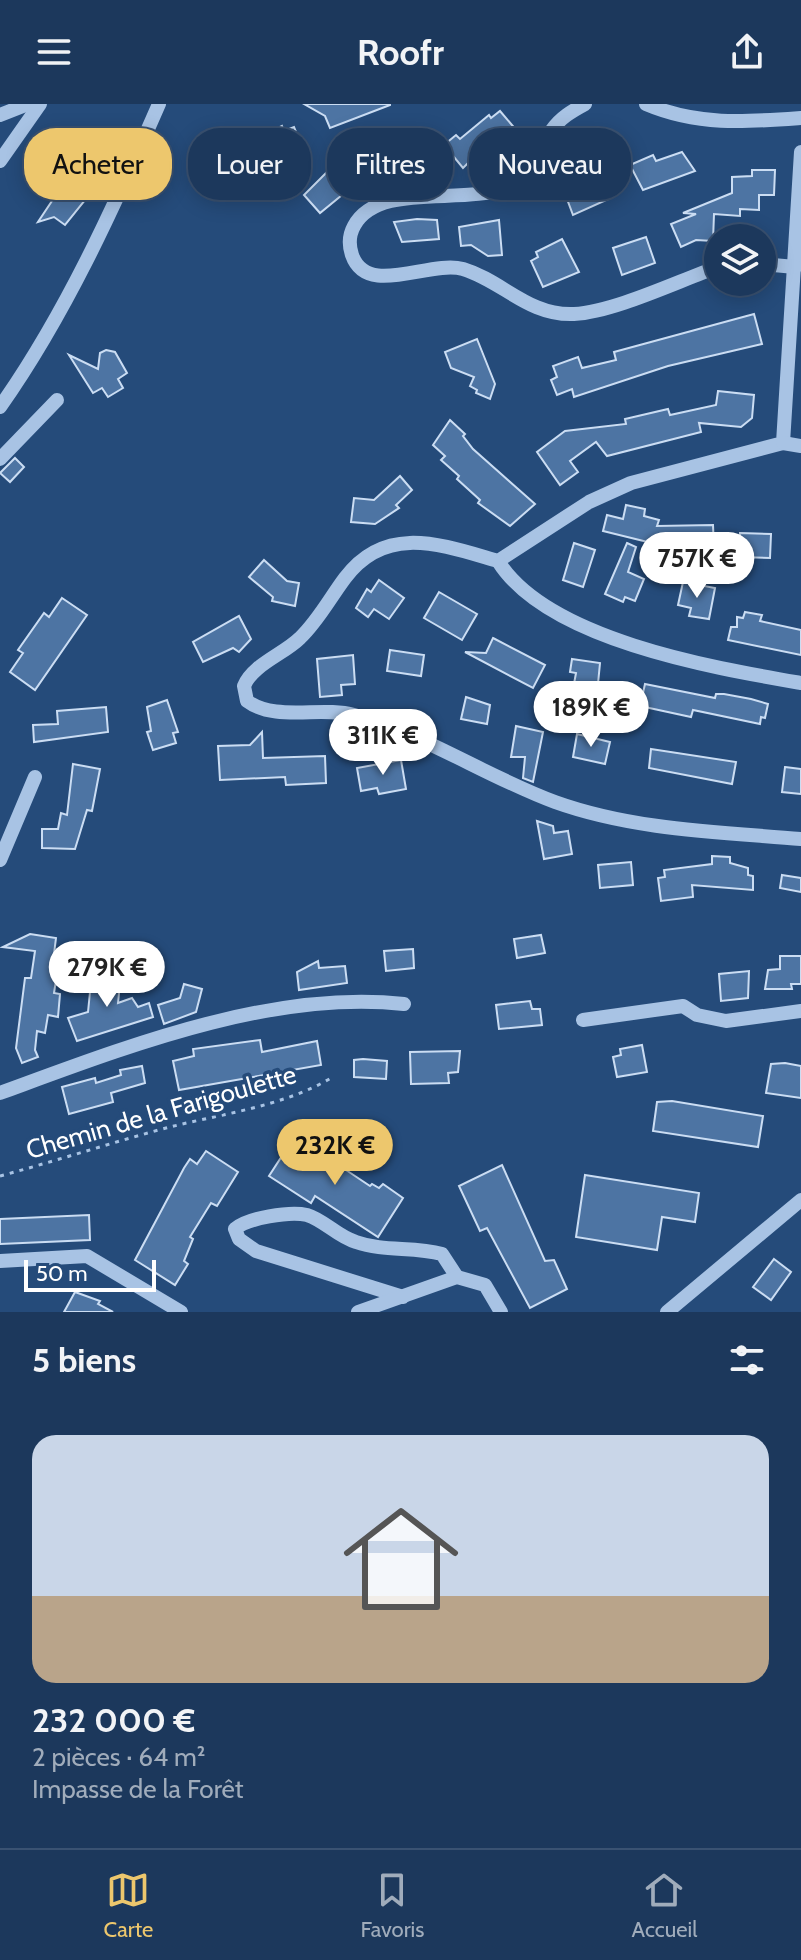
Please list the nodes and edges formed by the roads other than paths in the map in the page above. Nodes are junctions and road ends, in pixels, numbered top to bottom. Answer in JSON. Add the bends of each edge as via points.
{"nodes":[{"id":1,"x":28,"y":104,"type":"edge"},
{"id":2,"x":40,"y":104,"type":"edge"},
{"id":3,"x":159,"y":104,"type":"edge"},
{"id":4,"x":585,"y":104,"type":"edge"},
{"id":5,"x":646,"y":104,"type":"edge"},
{"id":6,"x":0,"y":115,"type":"edge"},
{"id":7,"x":801,"y":118,"type":"edge"},
{"id":8,"x":801,"y":152,"type":"edge"},
{"id":9,"x":0,"y":161,"type":"edge"},
{"id":10,"x":776,"y":265,"type":"edge"},
{"id":11,"x":795,"y":267,"type":"junction"},
{"id":12,"x":704,"y":272,"type":"edge"},
{"id":13,"x":57,"y":400,"type":"dead end"},
{"id":14,"x":0,"y":407,"type":"edge"},
{"id":15,"x":783,"y":443,"type":"junction"},
{"id":16,"x":801,"y":446,"type":"edge"},
{"id":17,"x":0,"y":459,"type":"edge"},
{"id":18,"x":498,"y":561,"type":"junction"},
{"id":19,"x":801,"y":683,"type":"edge"},
{"id":20,"x":35,"y":777,"type":"dead end"},
{"id":21,"x":801,"y":839,"type":"edge"},
{"id":22,"x":0,"y":860,"type":"edge"},
{"id":23,"x":404,"y":1004,"type":"dead end"},
{"id":24,"x":801,"y":1011,"type":"edge"},
{"id":25,"x":583,"y":1020,"type":"dead end"},
{"id":26,"x":0,"y":1093,"type":"edge"},
{"id":27,"x":801,"y":1200,"type":"edge"},
{"id":28,"x":0,"y":1261,"type":"edge"},
{"id":29,"x":457,"y":1277,"type":"junction"},
{"id":30,"x":403,"y":1297,"type":"junction"},
{"id":31,"x":181,"y":1312,"type":"edge"},
{"id":32,"x":358,"y":1312,"type":"edge"},
{"id":33,"x":501,"y":1312,"type":"edge"},
{"id":34,"x":667,"y":1312,"type":"edge"}],
"edges":[{"from":1,"to":6,"type":"street"},
{"from":2,"to":9,"type":"street"},
{"from":3,"to":14,"type":"street","via":[[127,178],[28,368]]},
{"from":4,"to":12,"type":"street","via":[[552,129],[532,165],[509,187],[383,202],[365,211],[352,228],[349,246],[354,261],[365,272],[383,277],[444,266],[465,270],[524,304],[572,314],[597,311]]},
{"from":5,"to":7,"type":"street","via":[[694,121]]},
{"from":8,"to":11,"type":"street"},
{"from":10,"to":11,"type":"street"},
{"from":11,"to":15,"type":"street"},
{"from":13,"to":17,"type":"street"},
{"from":15,"to":16,"type":"street"},
{"from":15,"to":18,"type":"street","via":[[631,483],[589,502]]},
{"from":18,"to":19,"type":"street","via":[[511,582],[586,629],[704,666]]},
{"from":18,"to":21,"type":"street","via":[[436,544],[408,543],[369,553],[301,638],[247,678],[247,701],[271,711],[330,710],[371,720],[505,783],[597,816]]},
{"from":20,"to":22,"type":"street"},
{"from":23,"to":26,"type":"street","via":[[321,1002],[179,1030]]},
{"from":24,"to":25,"type":"street","via":[[726,1021],[683,1006]]},
{"from":27,"to":34,"type":"street"},
{"from":28,"to":31,"type":"street","via":[[87,1256]]},
{"from":29,"to":30,"type":"street"},
{"from":29,"to":30,"type":"street","via":[[442,1254],[419,1247],[403,1250],[356,1243],[306,1215],[260,1218],[235,1229],[239,1239],[256,1251]]},
{"from":29,"to":33,"type":"street","via":[[485,1285]]},
{"from":30,"to":32,"type":"street"}]}
